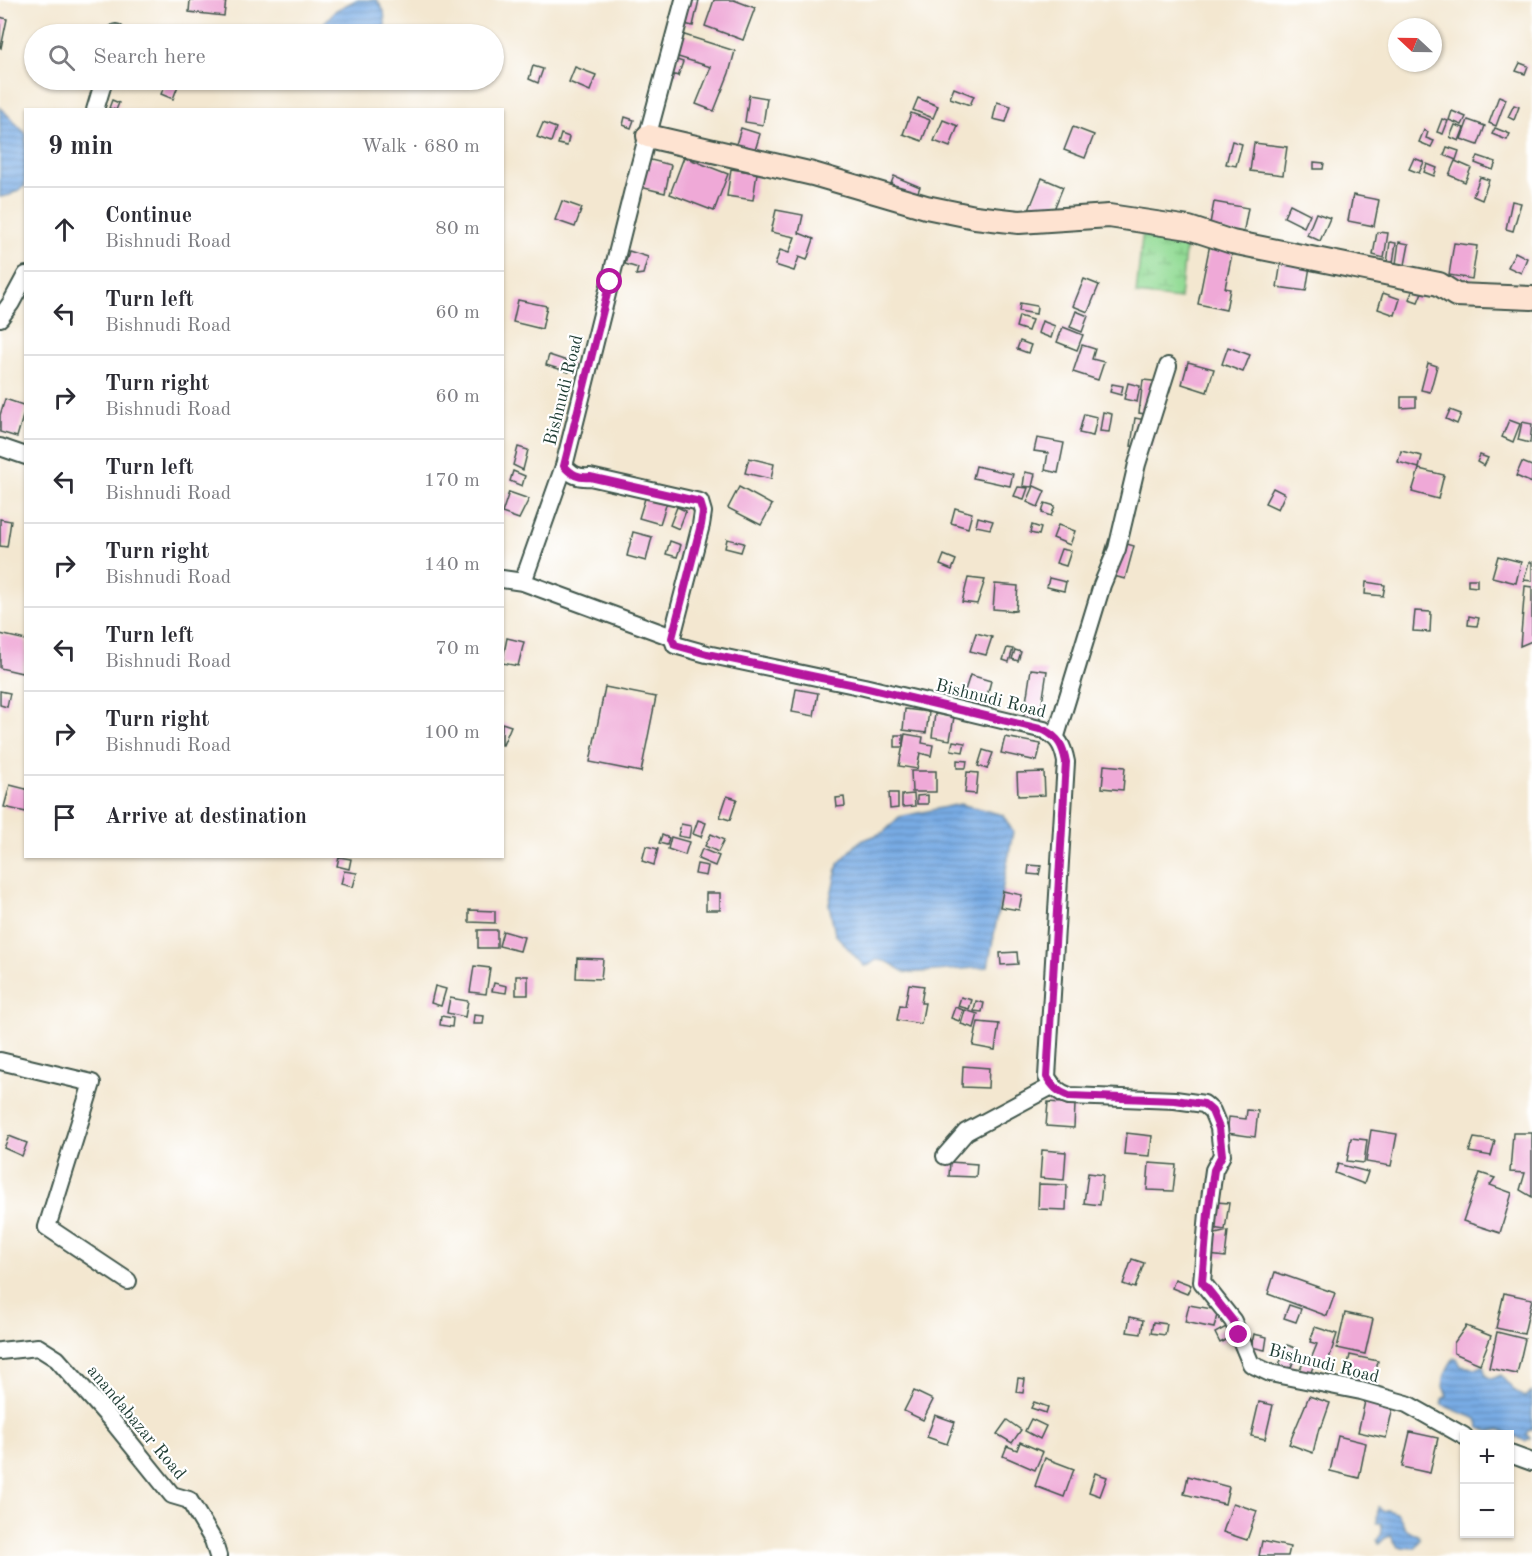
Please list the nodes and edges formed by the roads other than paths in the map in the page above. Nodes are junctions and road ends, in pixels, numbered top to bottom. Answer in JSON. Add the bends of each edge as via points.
{"nodes":[{"id":1,"x":684,"y":0,"type":"edge"},
{"id":2,"x":101,"y":90,"type":"edge"},
{"id":3,"x":95,"y":108,"type":"edge"},
{"id":4,"x":648,"y":136,"type":"junction"},
{"id":5,"x":24,"y":279,"type":"edge"},
{"id":6,"x":1532,"y":298,"type":"edge"},
{"id":7,"x":0,"y":318,"type":"edge"},
{"id":8,"x":1168,"y":366,"type":"dead end"},
{"id":9,"x":0,"y":447,"type":"edge"},
{"id":10,"x":24,"y":455,"type":"edge"},
{"id":11,"x":564,"y":466,"type":"junction"},
{"id":12,"x":504,"y":579,"type":"edge"},
{"id":13,"x":523,"y":582,"type":"junction"},
{"id":14,"x":672,"y":638,"type":"junction"},
{"id":15,"x":1056,"y":736,"type":"junction"},
{"id":16,"x":0,"y":1061,"type":"edge"},
{"id":17,"x":1052,"y":1086,"type":"junction"},
{"id":18,"x":945,"y":1156,"type":"dead end"},
{"id":19,"x":128,"y":1281,"type":"dead end"},
{"id":20,"x":0,"y":1351,"type":"edge"},
{"id":21,"x":1460,"y":1434,"type":"edge"},
{"id":22,"x":1514,"y":1456,"type":"edge"},
{"id":23,"x":1532,"y":1462,"type":"edge"},
{"id":24,"x":218,"y":1556,"type":"edge"}],
"edges":[{"from":1,"to":4,"type":"street","name":"Bishnudi Road"},
{"from":2,"to":3,"type":"street"},
{"from":4,"to":6,"type":"street","via":[[975,217],[1019,222],[1109,216],[1189,228],[1232,242],[1439,284],[1456,295]]},
{"from":4,"to":11,"type":"street","name":"Bishnudi Road"},
{"from":5,"to":7,"type":"street"},
{"from":8,"to":15,"type":"street","via":[[1137,464],[1117,549],[1102,585]]},
{"from":9,"to":10,"type":"street"},
{"from":11,"to":13,"type":"street"},
{"from":11,"to":14,"type":"street","name":"Bishnudi Road","via":[[581,477],[700,502],[701,525]]},
{"from":12,"to":13,"type":"street"},
{"from":13,"to":14,"type":"street"},
{"from":14,"to":15,"type":"street","name":"Bishnudi Road","via":[[675,645],[686,649],[864,687]]},
{"from":15,"to":17,"type":"street","name":"Bishnudi Road","via":[[1066,762],[1047,1077]]},
{"from":16,"to":19,"type":"street","via":[[92,1083],[47,1227]]},
{"from":17,"to":18,"type":"street","via":[[966,1132]]},
{"from":17,"to":21,"type":"street","name":"Bishnudi Road","via":[[1069,1096],[1204,1104],[1212,1111],[1219,1128],[1222,1155],[1214,1170],[1202,1282],[1233,1321],[1251,1364],[1270,1373],[1407,1404]]},
{"from":20,"to":24,"type":"street","name":"anandabazar Road","via":[[38,1347],[57,1359],[172,1495],[189,1500]]},
{"from":22,"to":23,"type":"street"}]}
